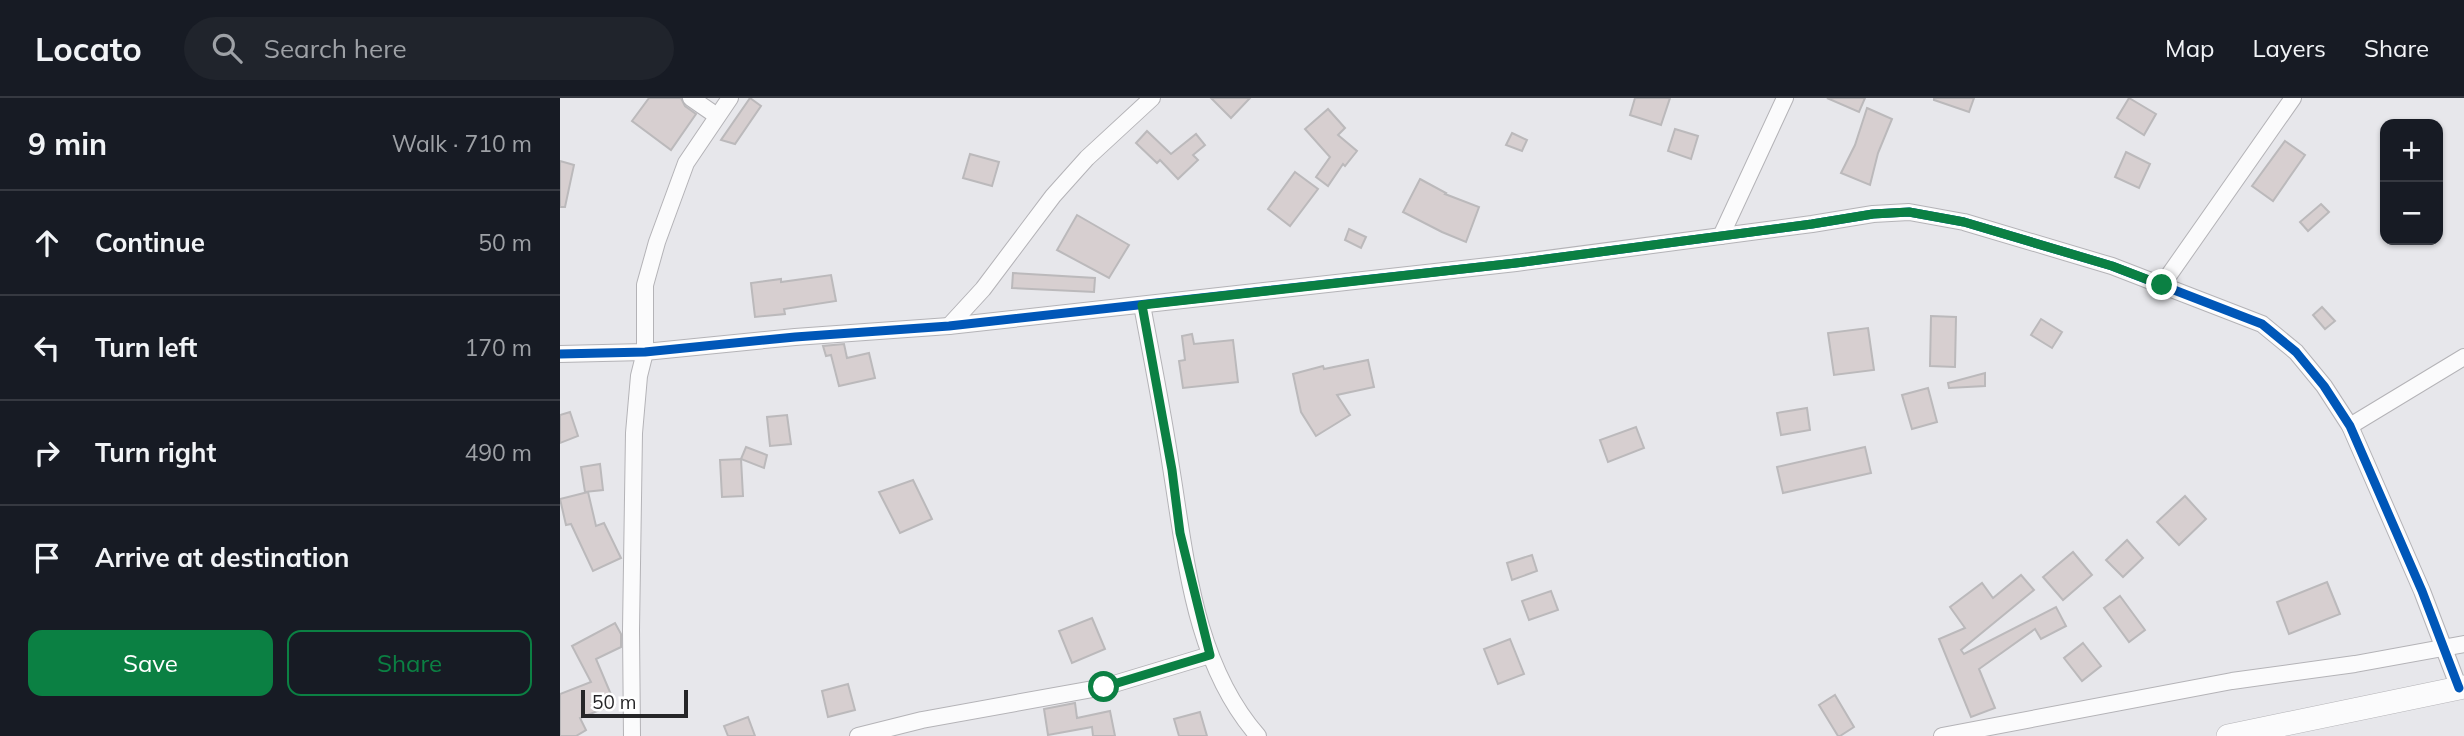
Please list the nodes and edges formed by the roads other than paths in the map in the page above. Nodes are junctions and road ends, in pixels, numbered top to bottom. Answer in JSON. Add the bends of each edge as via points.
{"nodes":[{"id":1,"x":691,"y":98,"type":"edge"},
{"id":2,"x":730,"y":98,"type":"edge"},
{"id":3,"x":1152,"y":98,"type":"edge"},
{"id":4,"x":1785,"y":98,"type":"edge"},
{"id":5,"x":2293,"y":98,"type":"edge"},
{"id":6,"x":717,"y":116,"type":"junction"},
{"id":7,"x":1721,"y":236,"type":"junction"},
{"id":8,"x":2162,"y":285,"type":"junction"},
{"id":9,"x":983,"y":289,"type":"junction"},
{"id":10,"x":1142,"y":305,"type":"junction"},
{"id":11,"x":992,"y":321,"type":"junction"},
{"id":12,"x":949,"y":326,"type":"junction"},
{"id":13,"x":645,"y":352,"type":"junction"},
{"id":14,"x":560,"y":355,"type":"edge"},
{"id":15,"x":2464,"y":356,"type":"edge"},
{"id":16,"x":2350,"y":426,"type":"junction"},
{"id":17,"x":2464,"y":645,"type":"edge"},
{"id":18,"x":2443,"y":648,"type":"junction"},
{"id":19,"x":1210,"y":655,"type":"junction"},
{"id":20,"x":2462,"y":688,"type":"edge"},
{"id":21,"x":632,"y":736,"type":"edge"},
{"id":22,"x":858,"y":736,"type":"edge"},
{"id":23,"x":1258,"y":736,"type":"edge"},
{"id":24,"x":1942,"y":736,"type":"edge"},
{"id":25,"x":2228,"y":736,"type":"edge"}],
"edges":[{"from":1,"to":6,"type":"street"},
{"from":2,"to":6,"type":"street"},
{"from":3,"to":9,"type":"street","via":[[1053,196]]},
{"from":4,"to":7,"type":"street"},
{"from":5,"to":8,"type":"street"},
{"from":6,"to":13,"type":"street","via":[[686,163],[657,242],[645,285]]},
{"from":7,"to":8,"type":"street","via":[[1909,212],[1964,222]]},
{"from":7,"to":10,"type":"street"},
{"from":8,"to":16,"type":"street","via":[[2262,324],[2296,352]]},
{"from":9,"to":11,"type":"street"},
{"from":9,"to":12,"type":"street"},
{"from":10,"to":11,"type":"street"},
{"from":10,"to":19,"type":"street","via":[[1180,533]]},
{"from":11,"to":12,"type":"street"},
{"from":12,"to":13,"type":"street"},
{"from":13,"to":14,"type":"street"},
{"from":13,"to":21,"type":"street","via":[[634,433]]},
{"from":15,"to":16,"type":"street"},
{"from":16,"to":18,"type":"street"},
{"from":17,"to":18,"type":"street"},
{"from":18,"to":20,"type":"street"},
{"from":18,"to":24,"type":"street","via":[[2219,683]]},
{"from":19,"to":22,"type":"street","via":[[1104,687]]},
{"from":19,"to":23,"type":"street","via":[[1240,716]]},
{"from":20,"to":25,"type":"street"}]}
